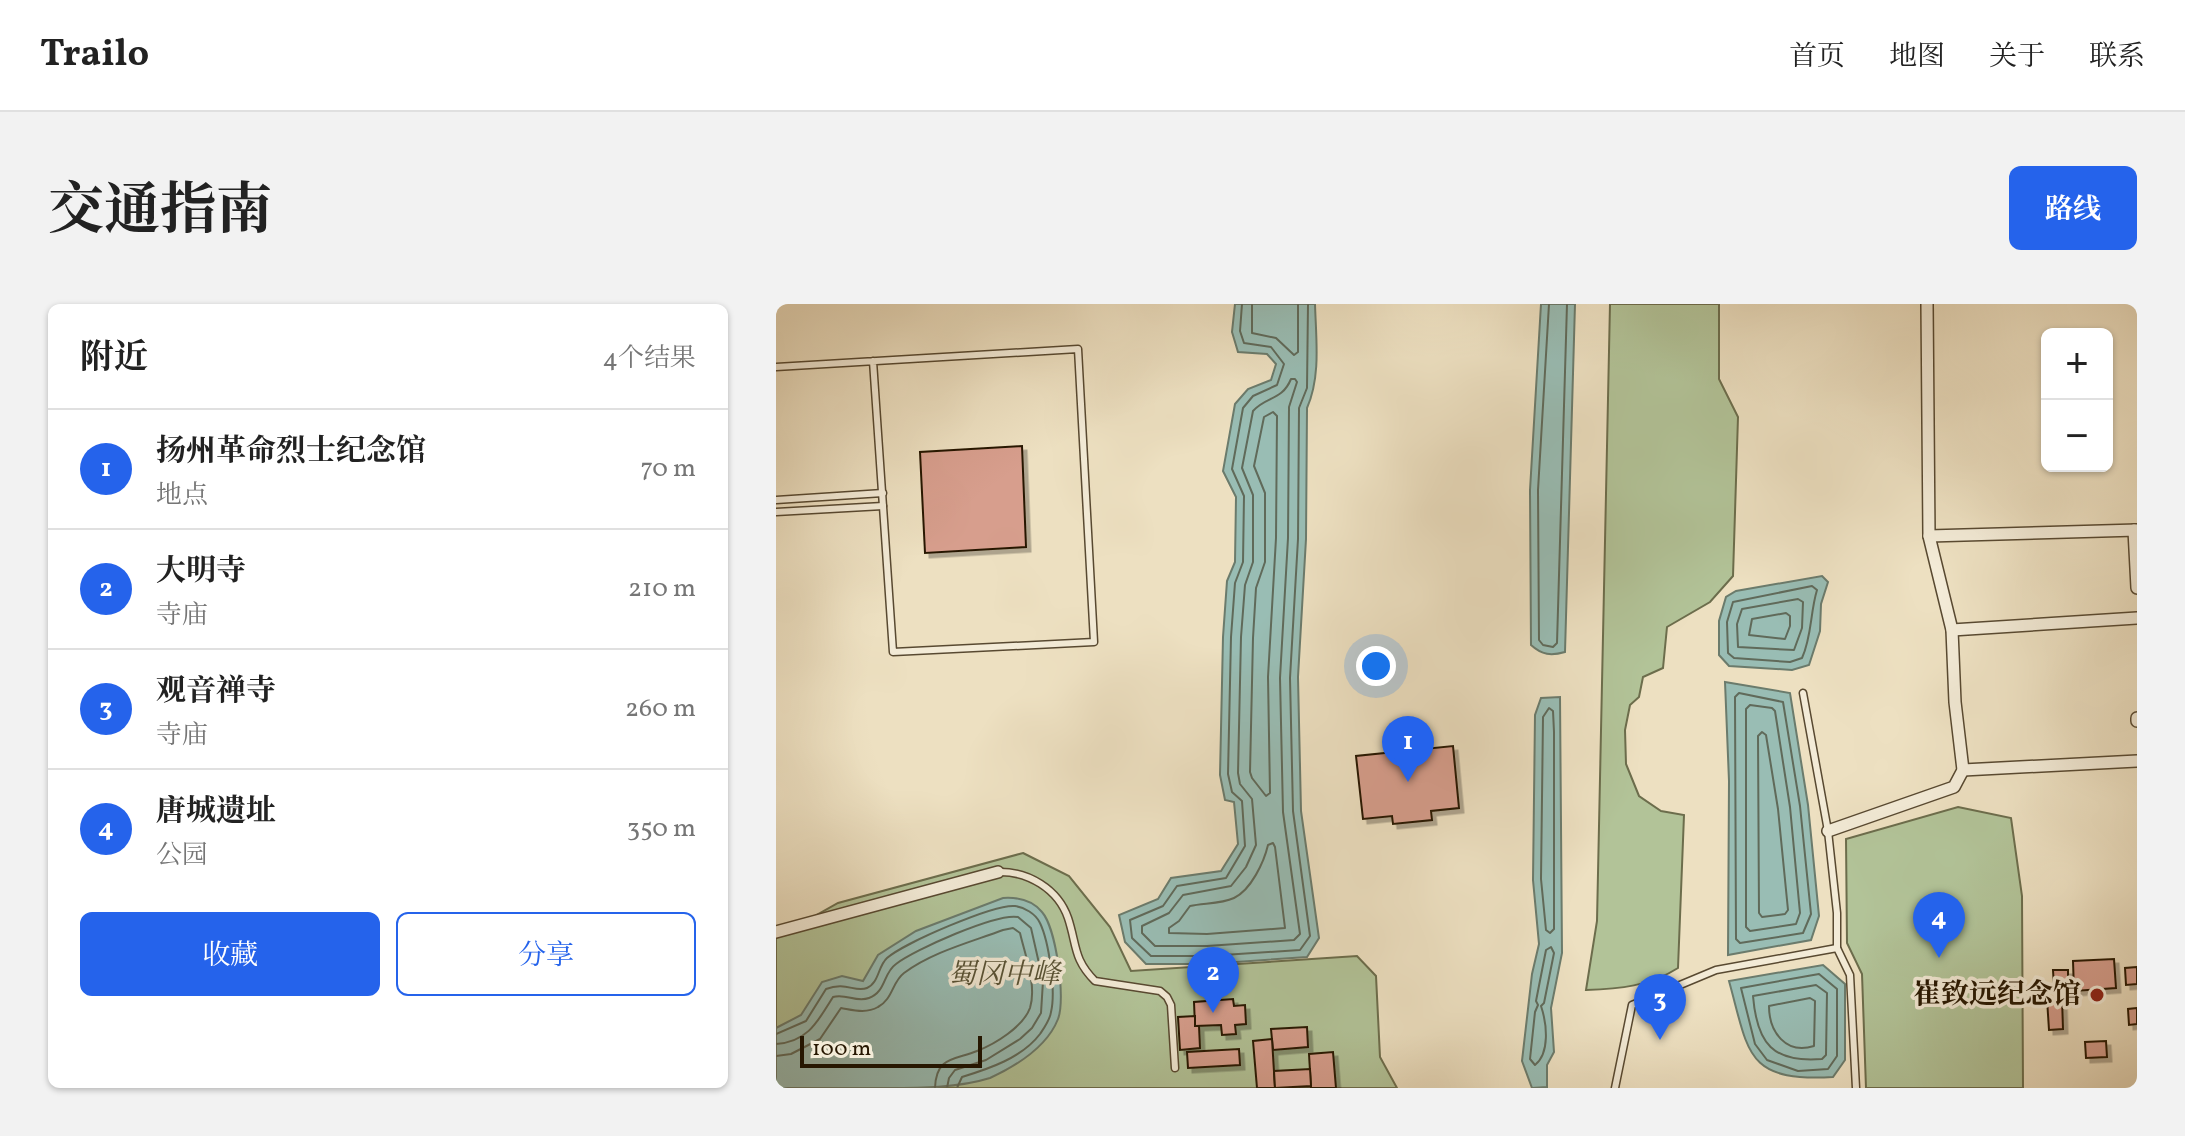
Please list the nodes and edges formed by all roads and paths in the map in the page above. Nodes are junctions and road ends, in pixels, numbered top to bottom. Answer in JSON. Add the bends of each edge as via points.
{"nodes":[{"id":1,"x":1927,"y":304,"type":"edge"},
{"id":2,"x":873,"y":361,"type":"junction"},
{"id":3,"x":776,"y":367,"type":"edge"},
{"id":4,"x":883,"y":493,"type":"junction"},
{"id":5,"x":776,"y":500,"type":"edge"},
{"id":6,"x":883,"y":506,"type":"junction"},
{"id":7,"x":776,"y":512,"type":"edge"},
{"id":8,"x":2136,"y":530,"type":"edge"},
{"id":9,"x":1929,"y":536,"type":"junction"},
{"id":10,"x":2137,"y":588,"type":"edge"},
{"id":11,"x":2137,"y":618,"type":"edge"},
{"id":12,"x":1952,"y":630,"type":"junction"},
{"id":13,"x":1803,"y":693,"type":"dead end"},
{"id":14,"x":2137,"y":761,"type":"edge"},
{"id":15,"x":1963,"y":770,"type":"junction"},
{"id":16,"x":1828,"y":831,"type":"junction"},
{"id":17,"x":998,"y":872,"type":"joint"},
{"id":18,"x":776,"y":932,"type":"edge"},
{"id":19,"x":1837,"y":948,"type":"junction"},
{"id":20,"x":1175,"y":1068,"type":"dead end"},
{"id":21,"x":1615,"y":1088,"type":"edge"},
{"id":22,"x":1856,"y":1088,"type":"edge"}],
"edges":[{"from":1,"to":9,"type":"street"},
{"from":2,"to":3,"type":"lane"},
{"from":2,"to":4,"type":"lane"},
{"from":2,"to":6,"type":"lane","via":[[1078,349],[1094,642],[893,652]]},
{"from":4,"to":5,"type":"lane"},
{"from":4,"to":6,"type":"lane"},
{"from":6,"to":7,"type":"lane"},
{"from":8,"to":9,"type":"street"},
{"from":8,"to":10,"type":"street"},
{"from":9,"to":12,"type":"street"},
{"from":11,"to":12,"type":"street"},
{"from":12,"to":15,"type":"street"},
{"from":13,"to":16,"type":"lane"},
{"from":14,"to":15,"type":"street"},
{"from":15,"to":16,"type":"street","via":[[1954,787]]},
{"from":16,"to":19,"type":"lane"},
{"from":17,"to":18,"type":"street"},
{"from":17,"to":20,"type":"lane","via":[[1027,876],[1059,901],[1076,955],[1095,981],[1160,991],[1167,997]]},
{"from":19,"to":21,"type":"lane","via":[[1716,970],[1632,1005]]},
{"from":19,"to":22,"type":"lane","via":[[1850,975]]}]}
